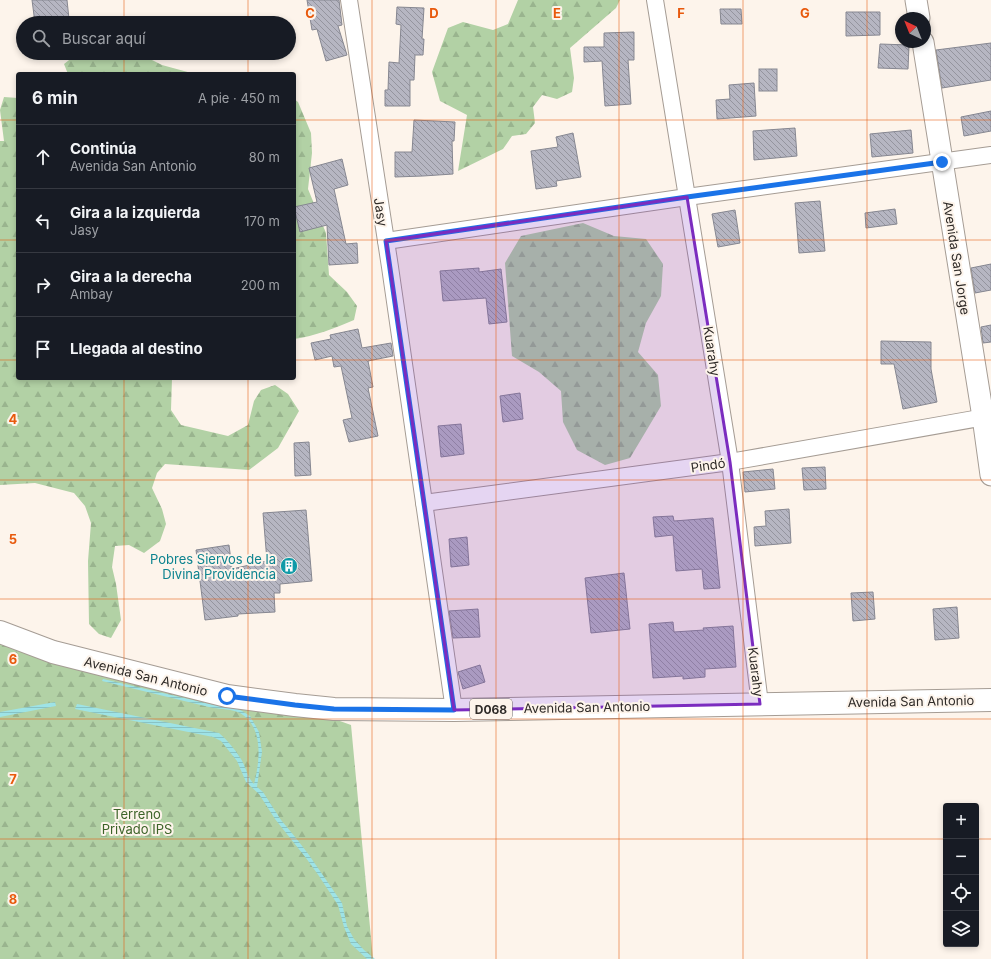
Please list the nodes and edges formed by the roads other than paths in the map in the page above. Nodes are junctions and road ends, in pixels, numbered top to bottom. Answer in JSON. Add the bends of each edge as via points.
{"nodes":[{"id":1,"x":349,"y":0,"type":"edge"},
{"id":2,"x":655,"y":0,"type":"edge"},
{"id":3,"x":916,"y":0,"type":"edge"},
{"id":4,"x":918,"y":12,"type":"edge"},
{"id":5,"x":924,"y":48,"type":"edge"},
{"id":6,"x":991,"y":155,"type":"edge"},
{"id":7,"x":942,"y":162,"type":"junction"},
{"id":8,"x":687,"y":197,"type":"junction"},
{"id":9,"x":386,"y":241,"type":"junction"},
{"id":10,"x":987,"y":417,"type":"edge"},
{"id":11,"x":730,"y":462,"type":"junction"},
{"id":12,"x":991,"y":475,"type":"edge"},
{"id":13,"x":424,"y":503,"type":"junction"},
{"id":14,"x":0,"y":632,"type":"edge"},
{"id":15,"x":991,"y":700,"type":"edge"},
{"id":16,"x":760,"y":704,"type":"junction"},
{"id":17,"x":454,"y":710,"type":"junction"}],
"edges":[{"from":1,"to":9,"type":"street","name":"Jasy"},
{"from":2,"to":8,"type":"street","name":"Kuarahy"},
{"from":3,"to":4,"type":"street"},
{"from":5,"to":7,"type":"street","name":"Avenida San Jorge"},
{"from":6,"to":7,"type":"street"},
{"from":7,"to":8,"type":"street"},
{"from":7,"to":10,"type":"street","name":"Avenida San Jorge"},
{"from":8,"to":9,"type":"street"},
{"from":8,"to":11,"type":"street","name":"Kuarahy"},
{"from":9,"to":13,"type":"street","name":"Jasy"},
{"from":10,"to":11,"type":"street","name":"Pindó"},
{"from":10,"to":12,"type":"street","name":"Avenida San Jorge"},
{"from":11,"to":13,"type":"street","name":"Pindó"},
{"from":11,"to":16,"type":"street","name":"Kuarahy"},
{"from":13,"to":17,"type":"street","name":"Jasy"},
{"from":14,"to":17,"type":"main road","name":"Avenida San Antonio","number":"D068","via":[[53,652],[227,696],[334,709]]},
{"from":15,"to":16,"type":"main road","name":"Avenida San Antonio","number":"D068"},
{"from":16,"to":17,"type":"main road","name":"Avenida San Antonio","number":"D068"}]}
